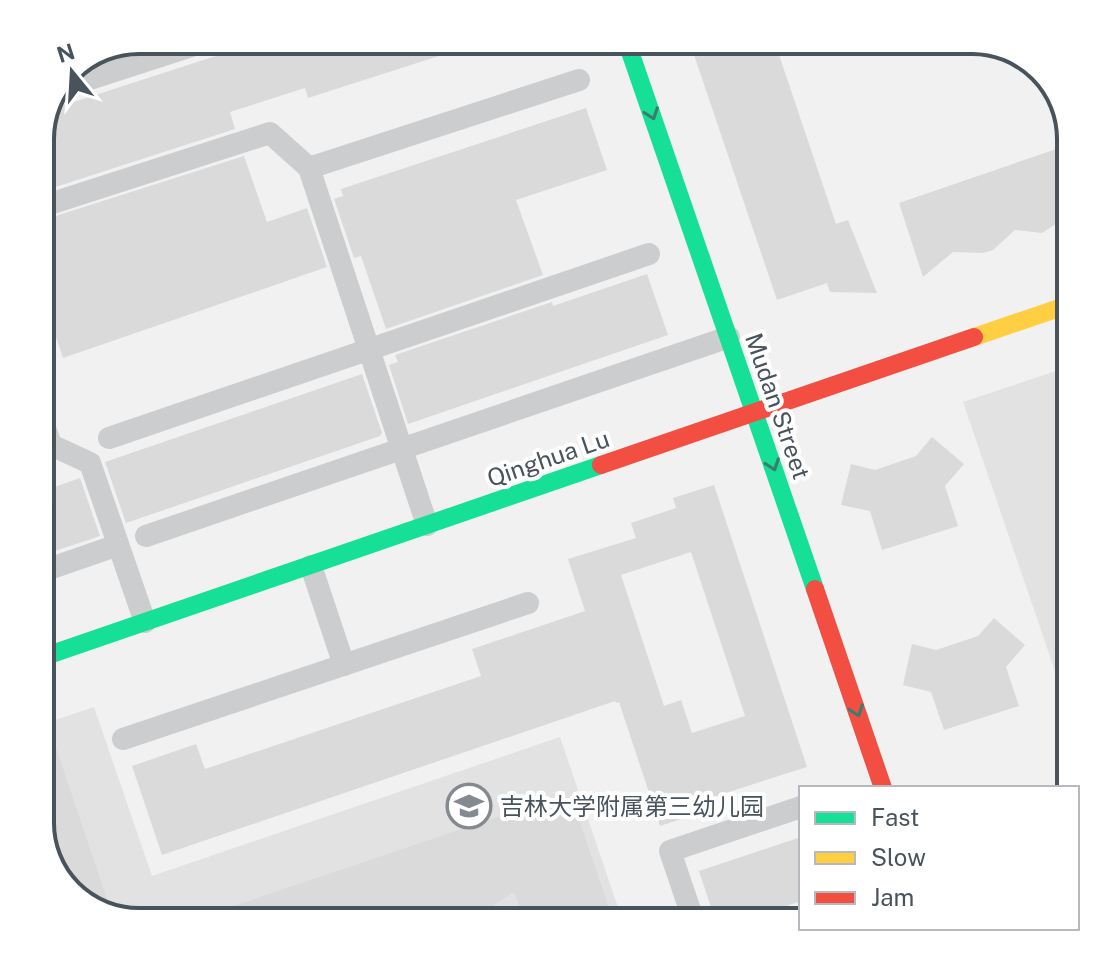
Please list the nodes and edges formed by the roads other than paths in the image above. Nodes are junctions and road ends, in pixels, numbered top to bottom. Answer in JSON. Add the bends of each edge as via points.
{"nodes":[{"id":1,"x":167,"y":54,"type":"edge"},
{"id":2,"x":631,"y":54,"type":"edge"},
{"id":3,"x":579,"y":80,"type":"dead end"},
{"id":4,"x":75,"y":84,"type":"edge"},
{"id":5,"x":309,"y":168,"type":"junction"},
{"id":6,"x":54,"y":202,"type":"edge"},
{"id":7,"x":649,"y":254,"type":"dead end"},
{"id":8,"x":1057,"y":309,"type":"edge"},
{"id":9,"x":729,"y":337,"type":"junction"},
{"id":10,"x":369,"y":350,"type":"junction"},
{"id":11,"x":755,"y":412,"type":"junction"},
{"id":12,"x":109,"y":438,"type":"dead end"},
{"id":13,"x":54,"y":446,"type":"edge"},
{"id":14,"x":402,"y":449,"type":"junction"},
{"id":15,"x":427,"y":525,"type":"junction"},
{"id":16,"x":146,"y":536,"type":"dead end"},
{"id":17,"x":118,"y":545,"type":"junction"},
{"id":18,"x":311,"y":566,"type":"junction"},
{"id":19,"x":54,"y":567,"type":"edge"},
{"id":20,"x":528,"y":603,"type":"dead end"},
{"id":21,"x":145,"y":622,"type":"junction"},
{"id":22,"x":54,"y":653,"type":"edge"},
{"id":23,"x":344,"y":665,"type":"junction"},
{"id":24,"x":123,"y":739,"type":"dead end"},
{"id":25,"x":882,"y":784,"type":"edge"},
{"id":26,"x":799,"y":808,"type":"edge"},
{"id":27,"x":689,"y":908,"type":"edge"}],
"edges":[{"from":1,"to":4,"type":"lane"},
{"from":2,"to":9,"type":"street","name":"Mudan Street","one_way":true},
{"from":3,"to":5,"type":"lane"},
{"from":5,"to":6,"type":"lane","via":[[270,133]]},
{"from":5,"to":10,"type":"lane"},
{"from":7,"to":10,"type":"lane"},
{"from":8,"to":11,"type":"street","name":"Qinghua Lu"},
{"from":9,"to":11,"type":"street","name":"Mudan Street"},
{"from":9,"to":14,"type":"lane"},
{"from":10,"to":12,"type":"lane"},
{"from":10,"to":14,"type":"lane"},
{"from":11,"to":15,"type":"street","name":"Qinghua Lu"},
{"from":11,"to":25,"type":"street","name":"Mudan Street","one_way":true},
{"from":13,"to":17,"type":"lane","via":[[90,463]]},
{"from":14,"to":15,"type":"lane"},
{"from":14,"to":16,"type":"lane"},
{"from":15,"to":18,"type":"street","name":"Qinghua Lu"},
{"from":17,"to":19,"type":"lane"},
{"from":17,"to":21,"type":"lane"},
{"from":18,"to":21,"type":"street","name":"Qinghua Lu"},
{"from":18,"to":23,"type":"lane"},
{"from":20,"to":23,"type":"lane"},
{"from":21,"to":22,"type":"street","name":"Qinghua Lu"},
{"from":23,"to":24,"type":"lane"},
{"from":26,"to":27,"type":"lane","via":[[670,851]]}]}
